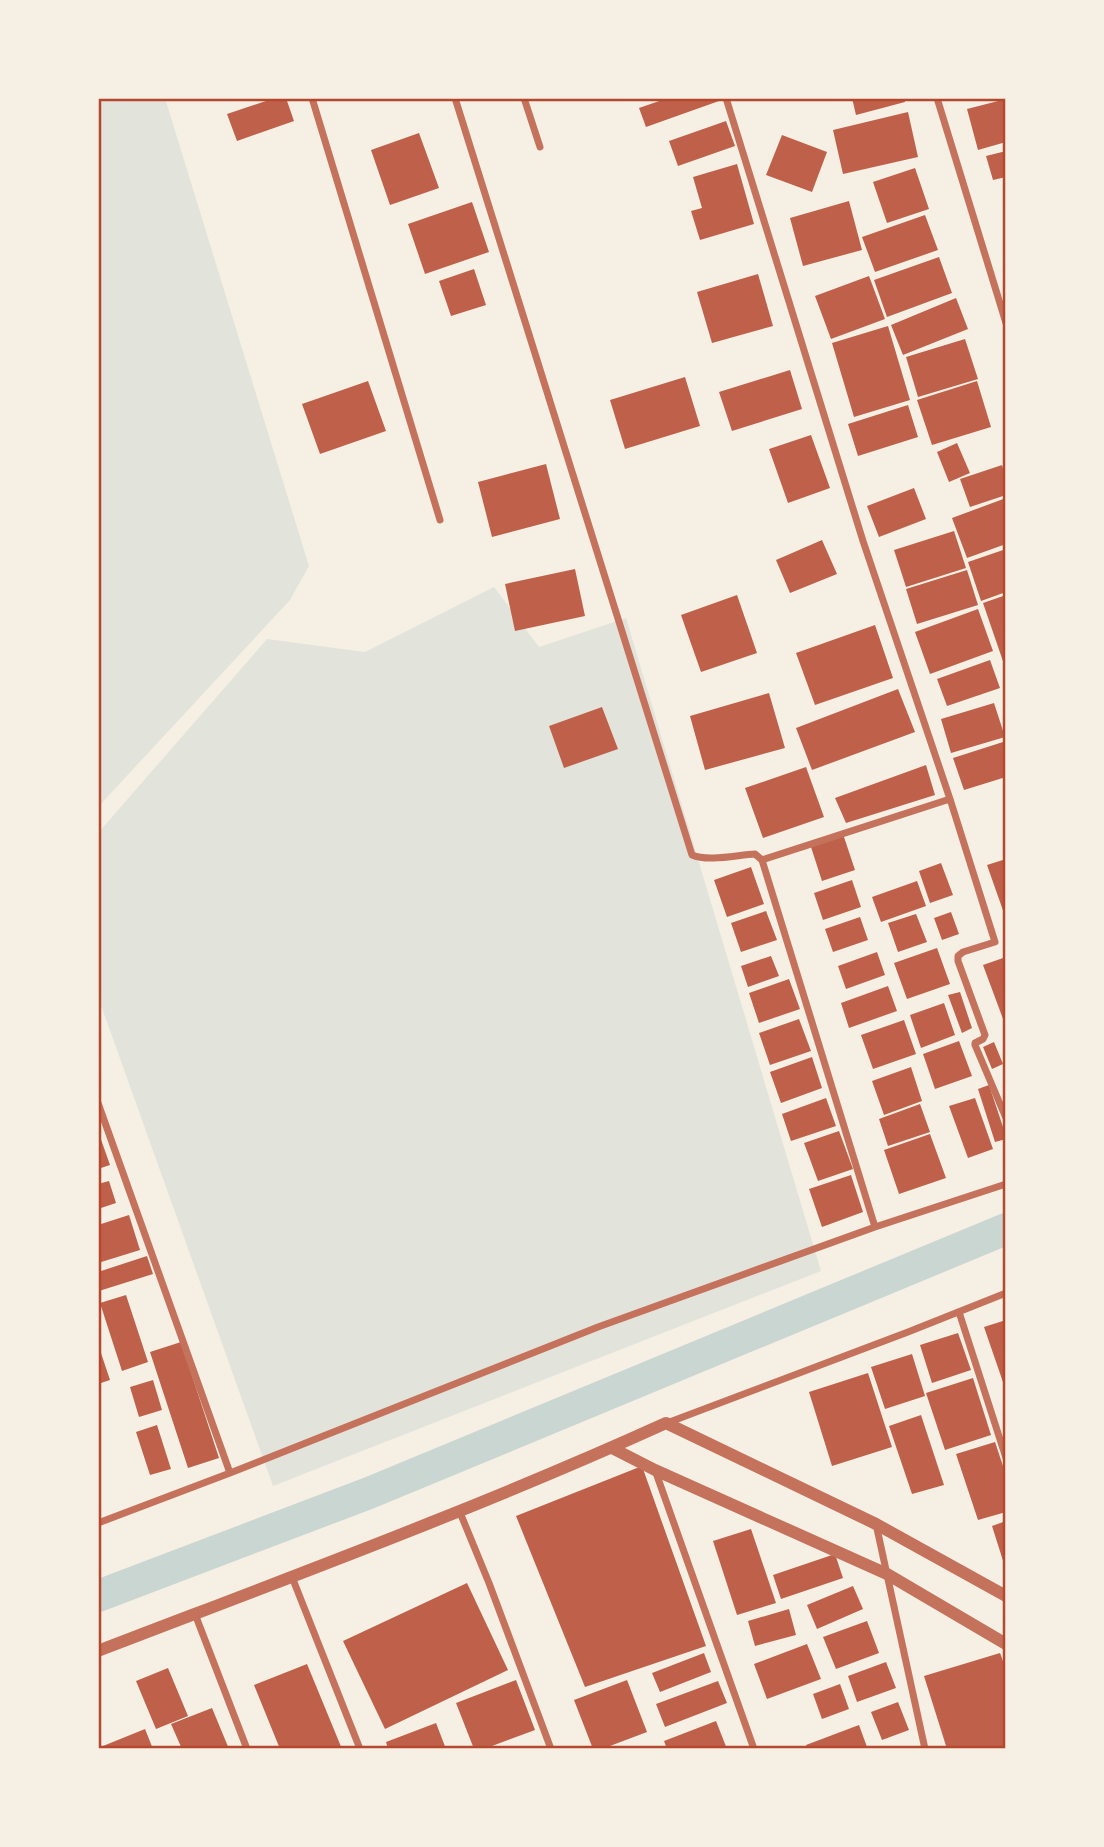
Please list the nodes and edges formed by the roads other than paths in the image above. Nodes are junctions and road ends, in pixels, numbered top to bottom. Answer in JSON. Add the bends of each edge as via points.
{"nodes":[{"id":1,"x":312,"y":98,"type":"edge"},
{"id":2,"x":455,"y":98,"type":"edge"},
{"id":3,"x":524,"y":98,"type":"edge"},
{"id":4,"x":726,"y":98,"type":"edge"},
{"id":5,"x":937,"y":98,"type":"edge"},
{"id":6,"x":540,"y":147,"type":"dead end"},
{"id":7,"x":1006,"y":323,"type":"edge"},
{"id":8,"x":440,"y":520,"type":"dead end"},
{"id":9,"x":950,"y":799,"type":"junction"},
{"id":10,"x":762,"y":860,"type":"junction"},
{"id":11,"x":98,"y":1103,"type":"edge"},
{"id":12,"x":1006,"y":1118,"type":"edge"},
{"id":13,"x":1006,"y":1184,"type":"edge"},
{"id":14,"x":875,"y":1227,"type":"junction"},
{"id":15,"x":1006,"y":1293,"type":"edge"},
{"id":16,"x":959,"y":1312,"type":"junction"},
{"id":17,"x":666,"y":1423,"type":"junction"},
{"id":18,"x":612,"y":1448,"type":"junction"},
{"id":19,"x":1006,"y":1458,"type":"edge"},
{"id":20,"x":655,"y":1470,"type":"junction"},
{"id":21,"x":230,"y":1474,"type":"junction"},
{"id":22,"x":459,"y":1510,"type":"junction"},
{"id":23,"x":98,"y":1523,"type":"edge"},
{"id":24,"x":876,"y":1524,"type":"junction"},
{"id":25,"x":887,"y":1574,"type":"junction"},
{"id":26,"x":292,"y":1577,"type":"junction"},
{"id":27,"x":1006,"y":1596,"type":"edge"},
{"id":28,"x":195,"y":1614,"type":"junction"},
{"id":29,"x":1006,"y":1644,"type":"edge"},
{"id":30,"x":98,"y":1651,"type":"edge"},
{"id":31,"x":247,"y":1749,"type":"edge"},
{"id":32,"x":360,"y":1749,"type":"edge"},
{"id":33,"x":551,"y":1749,"type":"edge"},
{"id":34,"x":754,"y":1749,"type":"edge"},
{"id":35,"x":925,"y":1749,"type":"edge"}],
"edges":[{"from":1,"to":8,"type":"street"},
{"from":2,"to":10,"type":"street","via":[[692,855],[709,858],[755,853]]},
{"from":3,"to":6,"type":"street"},
{"from":4,"to":9,"type":"street","via":[[863,541]]},
{"from":5,"to":7,"type":"street"},
{"from":9,"to":10,"type":"street"},
{"from":9,"to":12,"type":"street","via":[[995,942],[963,952],[958,961],[985,1035],[975,1045]]},
{"from":10,"to":14,"type":"street"},
{"from":11,"to":21,"type":"street"},
{"from":13,"to":14,"type":"street"},
{"from":14,"to":21,"type":"street","via":[[598,1327]]},
{"from":15,"to":16,"type":"street"},
{"from":16,"to":17,"type":"street"},
{"from":16,"to":19,"type":"street"},
{"from":17,"to":18,"type":"street"},
{"from":17,"to":24,"type":"street"},
{"from":18,"to":20,"type":"street"},
{"from":18,"to":22,"type":"street"},
{"from":20,"to":25,"type":"street"},
{"from":20,"to":34,"type":"street"},
{"from":21,"to":23,"type":"street"},
{"from":22,"to":26,"type":"street"},
{"from":22,"to":33,"type":"street"},
{"from":24,"to":25,"type":"street"},
{"from":24,"to":27,"type":"street"},
{"from":25,"to":29,"type":"street"},
{"from":25,"to":35,"type":"street"},
{"from":26,"to":28,"type":"street"},
{"from":26,"to":32,"type":"street"},
{"from":28,"to":30,"type":"street"},
{"from":28,"to":31,"type":"street"}]}
